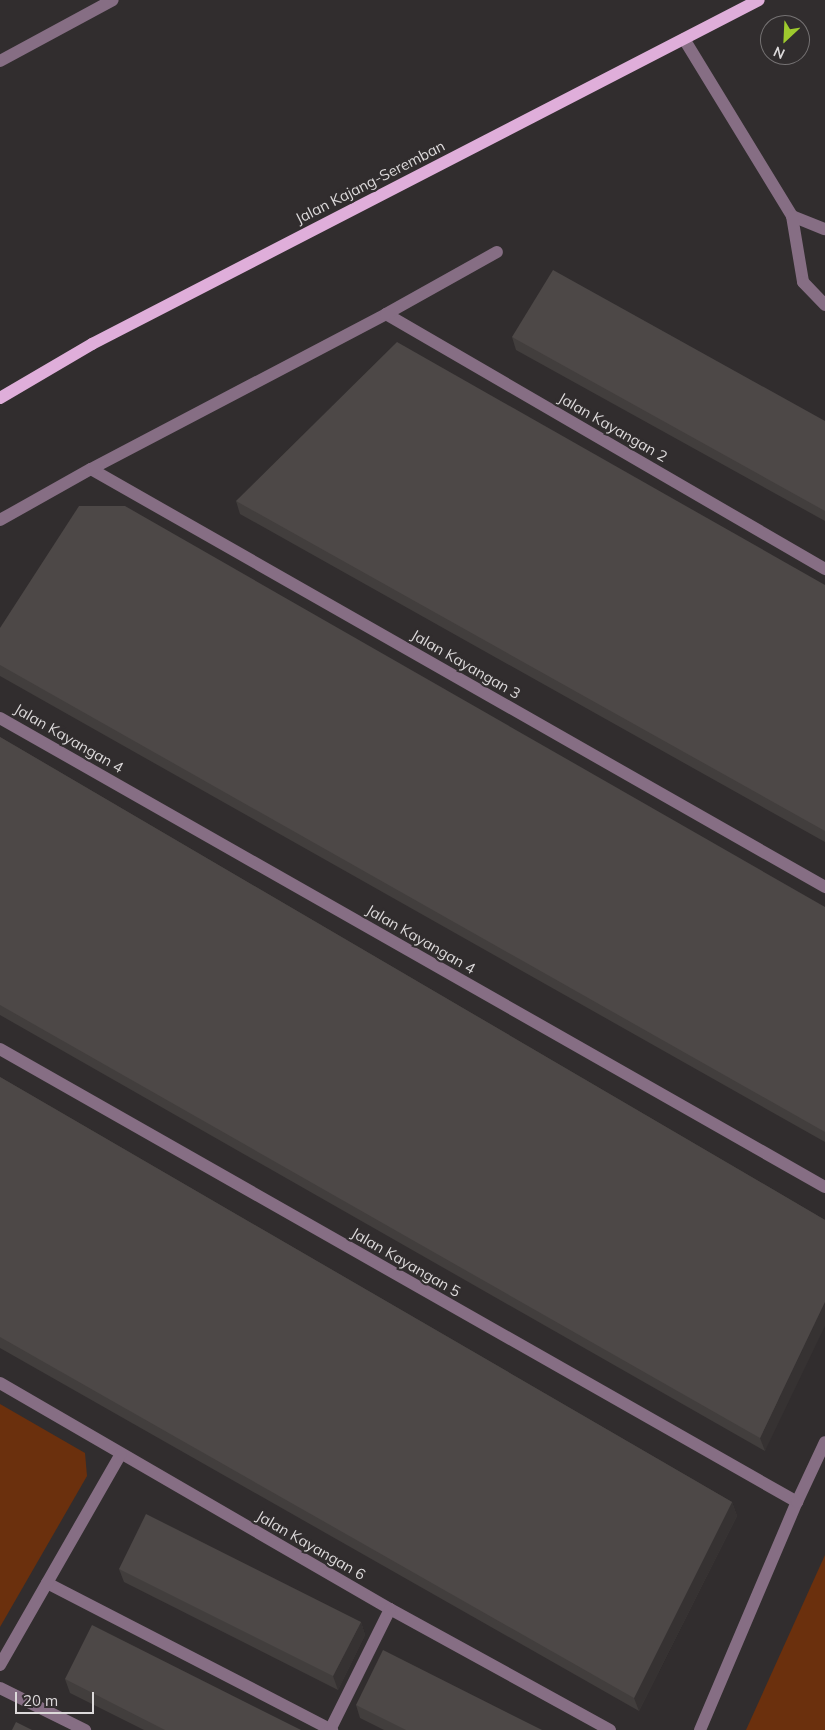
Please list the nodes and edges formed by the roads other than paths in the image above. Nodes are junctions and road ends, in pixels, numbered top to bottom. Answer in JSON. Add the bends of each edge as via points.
{"nodes":[{"id":1,"x":113,"y":0,"type":"edge"},
{"id":2,"x":759,"y":0,"type":"edge"},
{"id":3,"x":684,"y":38,"type":"junction"},
{"id":4,"x":0,"y":61,"type":"edge"},
{"id":5,"x":792,"y":216,"type":"junction"},
{"id":6,"x":825,"y":229,"type":"edge"},
{"id":7,"x":496,"y":252,"type":"dead end"},
{"id":8,"x":825,"y":305,"type":"edge"},
{"id":9,"x":386,"y":314,"type":"junction"},
{"id":10,"x":0,"y":398,"type":"edge"},
{"id":11,"x":91,"y":469,"type":"junction"},
{"id":12,"x":0,"y":520,"type":"edge"},
{"id":13,"x":825,"y":569,"type":"edge"},
{"id":14,"x":0,"y":718,"type":"edge"},
{"id":15,"x":825,"y":887,"type":"edge"},
{"id":16,"x":0,"y":1049,"type":"edge"},
{"id":17,"x":825,"y":1188,"type":"edge"},
{"id":18,"x":0,"y":1383,"type":"edge"},
{"id":19,"x":825,"y":1442,"type":"edge"},
{"id":20,"x":121,"y":1454,"type":"junction"},
{"id":21,"x":797,"y":1502,"type":"junction"},
{"id":22,"x":47,"y":1583,"type":"junction"},
{"id":23,"x":390,"y":1610,"type":"junction"},
{"id":24,"x":0,"y":1664,"type":"edge"},
{"id":25,"x":0,"y":1688,"type":"edge"},
{"id":26,"x":85,"y":1730,"type":"edge"},
{"id":27,"x":331,"y":1730,"type":"edge"},
{"id":28,"x":610,"y":1730,"type":"edge"},
{"id":29,"x":700,"y":1730,"type":"edge"}],
"edges":[{"from":1,"to":4,"type":"street"},
{"from":2,"to":3,"type":"main road","name":"Jalan Kajang-Seremban"},
{"from":3,"to":5,"type":"street"},
{"from":3,"to":10,"type":"main road","name":"Jalan Kajang-Seremban","via":[[92,344]]},
{"from":5,"to":6,"type":"street"},
{"from":5,"to":8,"type":"street","via":[[803,282]]},
{"from":7,"to":9,"type":"street"},
{"from":9,"to":11,"type":"street"},
{"from":9,"to":13,"type":"street","name":"Jalan Kayangan 2"},
{"from":11,"to":12,"type":"street"},
{"from":11,"to":15,"type":"street","name":"Jalan Kayangan 3"},
{"from":14,"to":17,"type":"street","name":"Jalan Kayangan 4"},
{"from":16,"to":21,"type":"street","name":"Jalan Kayangan 5"},
{"from":18,"to":20,"type":"street","name":"Jalan Kayangan 6"},
{"from":19,"to":21,"type":"street"},
{"from":20,"to":22,"type":"street"},
{"from":20,"to":23,"type":"street","name":"Jalan Kayangan 6"},
{"from":21,"to":29,"type":"street"},
{"from":22,"to":24,"type":"street"},
{"from":22,"to":27,"type":"street"},
{"from":23,"to":27,"type":"street"},
{"from":23,"to":28,"type":"street","name":"Jalan Kayangan 6"},
{"from":25,"to":26,"type":"street"}]}
